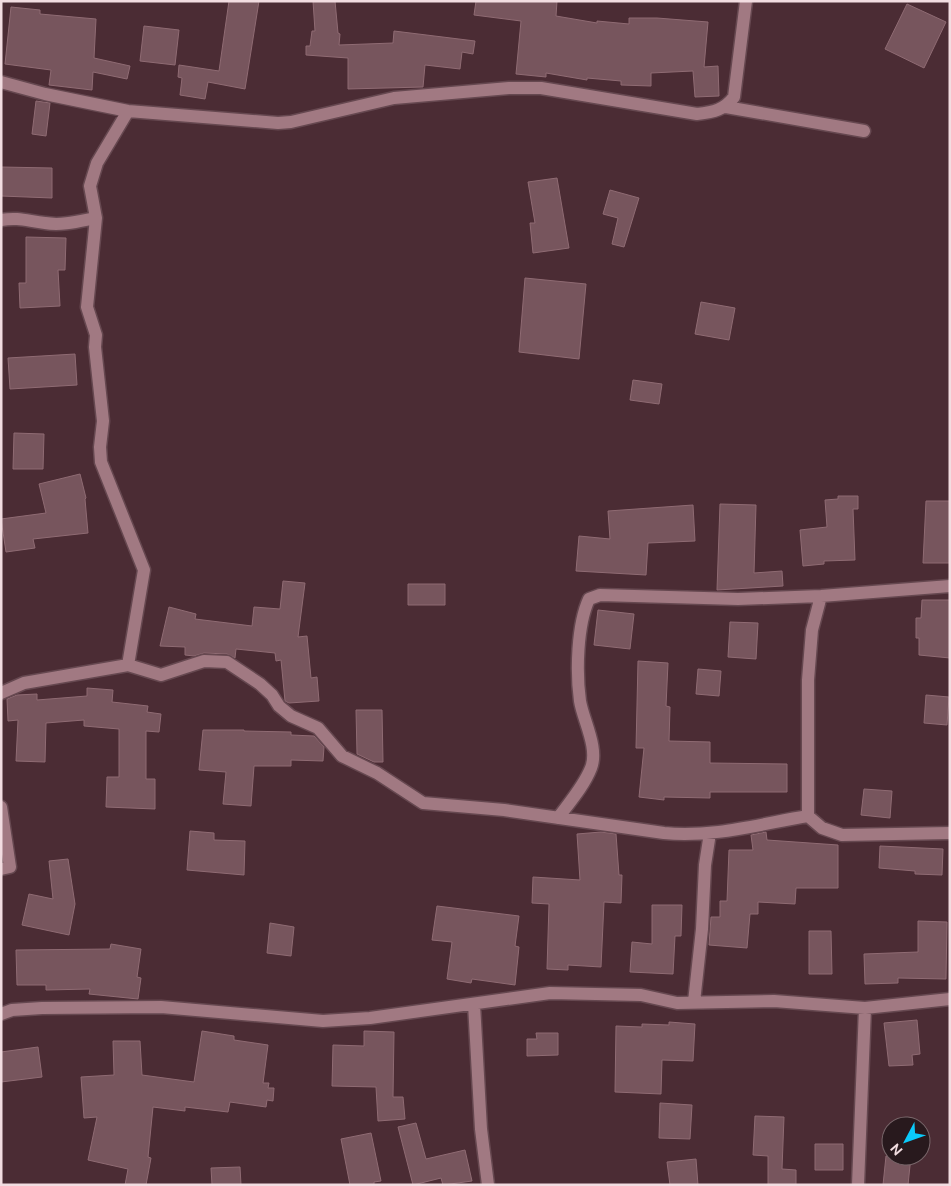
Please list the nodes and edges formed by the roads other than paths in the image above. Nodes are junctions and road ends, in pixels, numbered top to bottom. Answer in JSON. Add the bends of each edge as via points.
{"nodes":[{"id":1,"x":746,"y":1,"type":"edge"},
{"id":2,"x":1,"y":82,"type":"edge"},
{"id":3,"x":726,"y":107,"type":"junction"},
{"id":4,"x":128,"y":111,"type":"junction"},
{"id":5,"x":864,"y":131,"type":"dead end"},
{"id":6,"x":96,"y":218,"type":"junction"},
{"id":7,"x":1,"y":220,"type":"edge"},
{"id":8,"x":950,"y":586,"type":"edge"},
{"id":9,"x":821,"y":596,"type":"junction"},
{"id":10,"x":128,"y":666,"type":"junction"},
{"id":11,"x":1,"y":693,"type":"edge"},
{"id":12,"x":1,"y":807,"type":"edge"},
{"id":13,"x":808,"y":816,"type":"junction"},
{"id":14,"x":558,"y":818,"type":"junction"},
{"id":15,"x":710,"y":833,"type":"junction"},
{"id":16,"x":950,"y":833,"type":"edge"},
{"id":17,"x":1,"y":870,"type":"edge"},
{"id":18,"x":950,"y":999,"type":"edge"},
{"id":19,"x":694,"y":1002,"type":"junction"},
{"id":20,"x":474,"y":1004,"type":"junction"},
{"id":21,"x":865,"y":1008,"type":"junction"},
{"id":22,"x":1,"y":1014,"type":"edge"},
{"id":23,"x":488,"y":1185,"type":"edge"},
{"id":24,"x":858,"y":1185,"type":"edge"}],
"edges":[{"from":1,"to":3,"type":"street","via":[[734,97]]},
{"from":2,"to":4,"type":"street"},
{"from":3,"to":4,"type":"street","via":[[698,114],[541,88],[509,88],[394,98],[284,123]]},
{"from":3,"to":5,"type":"street"},
{"from":4,"to":6,"type":"street","via":[[98,163],[90,186]]},
{"from":6,"to":7,"type":"street","via":[[59,224],[20,217]]},
{"from":6,"to":10,"type":"street","via":[[87,307],[96,335],[103,422],[101,462],[144,570]]},
{"from":8,"to":9,"type":"street"},
{"from":9,"to":13,"type":"street","via":[[812,630],[808,680]]},
{"from":9,"to":14,"type":"street","via":[[738,599],[600,595],[589,599],[583,613],[579,668],[580,702],[591,734],[592,766]]},
{"from":10,"to":11,"type":"street","via":[[24,683]]},
{"from":10,"to":14,"type":"street","via":[[161,675],[204,661],[227,662],[260,684],[291,716],[318,728],[342,756],[377,773],[423,803]]},
{"from":12,"to":17,"type":"street","via":[[10,867]]},
{"from":13,"to":15,"type":"street"},
{"from":13,"to":16,"type":"street","via":[[822,828],[842,835]]},
{"from":14,"to":15,"type":"street","via":[[671,834]]},
{"from":15,"to":19,"type":"street"},
{"from":18,"to":21,"type":"street"},
{"from":19,"to":20,"type":"street","via":[[677,1003],[641,995],[550,993]]},
{"from":19,"to":21,"type":"street","via":[[774,1001]]},
{"from":20,"to":22,"type":"street","via":[[322,1021],[161,1008],[42,1008]]},
{"from":20,"to":23,"type":"street","via":[[481,1129]]},
{"from":21,"to":24,"type":"street"}]}
